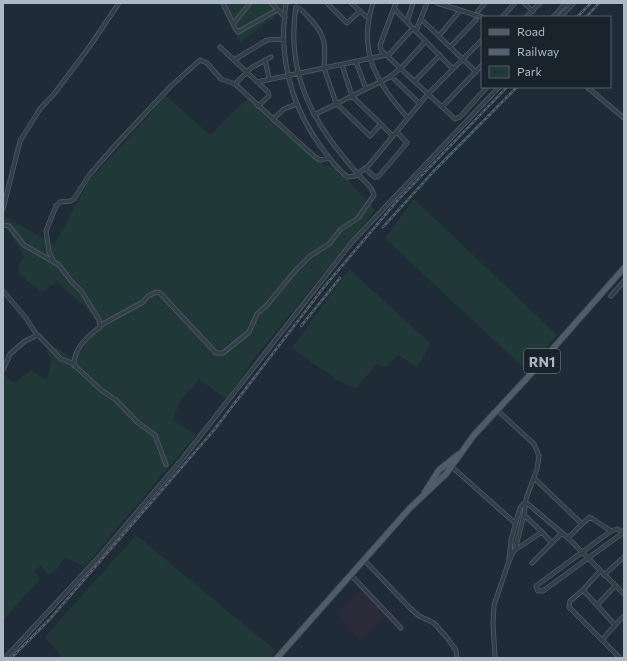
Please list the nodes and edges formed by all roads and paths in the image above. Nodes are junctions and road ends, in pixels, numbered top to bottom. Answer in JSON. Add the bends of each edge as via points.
{"nodes":[{"id":1,"x":118,"y":3,"type":"edge"},
{"id":2,"x":223,"y":3,"type":"edge"},
{"id":3,"x":250,"y":3,"type":"edge"},
{"id":4,"x":271,"y":3,"type":"edge"},
{"id":5,"x":286,"y":3,"type":"edge"},
{"id":6,"x":327,"y":3,"type":"edge"},
{"id":7,"x":351,"y":3,"type":"edge"},
{"id":8,"x":373,"y":3,"type":"edge"},
{"id":9,"x":396,"y":3,"type":"edge"},
{"id":10,"x":413,"y":3,"type":"edge"},
{"id":11,"x":427,"y":3,"type":"edge"},
{"id":12,"x":485,"y":3,"type":"edge"},
{"id":13,"x":515,"y":3,"type":"edge"},
{"id":14,"x":524,"y":3,"type":"edge"},
{"id":15,"x":540,"y":3,"type":"edge"},
{"id":16,"x":566,"y":3,"type":"edge"},
{"id":17,"x":574,"y":3,"type":"edge"},
{"id":18,"x":441,"y":4,"type":"edge"},
{"id":19,"x":296,"y":5,"type":"edge"},
{"id":20,"x":394,"y":8,"type":"junction"},
{"id":21,"x":277,"y":10,"type":"junction"},
{"id":22,"x":478,"y":11,"type":"dead end"},
{"id":23,"x":533,"y":11,"type":"junction"},
{"id":24,"x":359,"y":12,"type":"junction"},
{"id":25,"x":458,"y":13,"type":"dead end"},
{"id":26,"x":503,"y":16,"type":"edge"},
{"id":27,"x":527,"y":16,"type":"edge"},
{"id":28,"x":554,"y":16,"type":"edge"},
{"id":29,"x":561,"y":16,"type":"edge"},
{"id":30,"x":284,"y":17,"type":"junction"},
{"id":31,"x":481,"y":17,"type":"edge"},
{"id":32,"x":368,"y":18,"type":"junction"},
{"id":33,"x":421,"y":19,"type":"junction"},
{"id":34,"x":476,"y":20,"type":"dead end"},
{"id":35,"x":407,"y":22,"type":"junction"},
{"id":36,"x":232,"y":24,"type":"junction"},
{"id":37,"x":414,"y":30,"type":"junction"},
{"id":38,"x":439,"y":36,"type":"junction"},
{"id":39,"x":284,"y":39,"type":"junction"},
{"id":40,"x":426,"y":41,"type":"junction"},
{"id":41,"x":481,"y":41,"type":"edge"},
{"id":42,"x":220,"y":47,"type":"dead end"},
{"id":43,"x":450,"y":47,"type":"junction"},
{"id":44,"x":387,"y":55,"type":"junction"},
{"id":45,"x":440,"y":55,"type":"junction"},
{"id":46,"x":271,"y":57,"type":"dead end"},
{"id":47,"x":370,"y":59,"type":"junction"},
{"id":48,"x":463,"y":59,"type":"junction"},
{"id":49,"x":234,"y":60,"type":"junction"},
{"id":50,"x":265,"y":60,"type":"junction"},
{"id":51,"x":356,"y":62,"type":"junction"},
{"id":52,"x":342,"y":65,"type":"junction"},
{"id":53,"x":481,"y":66,"type":"edge"},
{"id":54,"x":324,"y":68,"type":"junction"},
{"id":55,"x":401,"y":68,"type":"junction"},
{"id":56,"x":453,"y":69,"type":"junction"},
{"id":57,"x":246,"y":72,"type":"junction"},
{"id":58,"x":476,"y":72,"type":"junction"},
{"id":59,"x":298,"y":73,"type":"junction"},
{"id":60,"x":287,"y":75,"type":"junction"},
{"id":61,"x":391,"y":76,"type":"junction"},
{"id":62,"x":269,"y":78,"type":"junction"},
{"id":63,"x":415,"y":81,"type":"junction"},
{"id":64,"x":257,"y":82,"type":"junction"},
{"id":65,"x":379,"y":83,"type":"junction"},
{"id":66,"x":235,"y":84,"type":"junction"},
{"id":67,"x":486,"y":88,"type":"edge"},
{"id":68,"x":498,"y":88,"type":"edge"},
{"id":69,"x":588,"y":88,"type":"edge"},
{"id":70,"x":366,"y":89,"type":"junction"},
{"id":71,"x":428,"y":94,"type":"junction"},
{"id":72,"x":352,"y":96,"type":"junction"},
{"id":73,"x":336,"y":103,"type":"junction"},
{"id":74,"x":296,"y":104,"type":"junction"},
{"id":75,"x":420,"y":104,"type":"junction"},
{"id":76,"x":258,"y":106,"type":"junction"},
{"id":77,"x":442,"y":108,"type":"junction"},
{"id":78,"x":314,"y":115,"type":"junction"},
{"id":79,"x":408,"y":118,"type":"junction"},
{"id":80,"x":624,"y":118,"type":"edge"},
{"id":81,"x":273,"y":119,"type":"junction"},
{"id":82,"x":381,"y":124,"type":"junction"},
{"id":83,"x":397,"y":132,"type":"junction"},
{"id":84,"x":393,"y":136,"type":"junction"},
{"id":85,"x":329,"y":158,"type":"junction"},
{"id":86,"x":365,"y":168,"type":"junction"},
{"id":87,"x":358,"y":174,"type":"junction"},
{"id":88,"x":3,"y":209,"type":"edge"},
{"id":89,"x":3,"y":225,"type":"edge"},
{"id":90,"x":48,"y":246,"type":"junction"},
{"id":91,"x":45,"y":256,"type":"junction"},
{"id":92,"x":52,"y":260,"type":"junction"},
{"id":93,"x":624,"y":268,"type":"edge"},
{"id":94,"x":624,"y":281,"type":"edge"},
{"id":95,"x":3,"y":290,"type":"edge"},
{"id":96,"x":611,"y":296,"type":"dead end"},
{"id":97,"x":100,"y":325,"type":"junction"},
{"id":98,"x":37,"y":335,"type":"junction"},
{"id":99,"x":74,"y":366,"type":"junction"},
{"id":100,"x":3,"y":370,"type":"edge"},
{"id":101,"x":497,"y":410,"type":"junction"},
{"id":102,"x":460,"y":453,"type":"junction"},
{"id":103,"x":447,"y":463,"type":"junction"},
{"id":104,"x":166,"y":465,"type":"dead end"},
{"id":105,"x":452,"y":467,"type":"junction"},
{"id":106,"x":438,"y":476,"type":"junction"},
{"id":107,"x":534,"y":478,"type":"junction"},
{"id":108,"x":525,"y":504,"type":"junction"},
{"id":109,"x":524,"y":515,"type":"junction"},
{"id":110,"x":516,"y":523,"type":"junction"},
{"id":111,"x":582,"y":524,"type":"junction"},
{"id":112,"x":611,"y":531,"type":"junction"},
{"id":113,"x":542,"y":532,"type":"junction"},
{"id":114,"x":562,"y":534,"type":"junction"},
{"id":115,"x":568,"y":538,"type":"junction"},
{"id":116,"x":552,"y":543,"type":"junction"},
{"id":117,"x":514,"y":550,"type":"junction"},
{"id":118,"x":582,"y":553,"type":"junction"},
{"id":119,"x":588,"y":558,"type":"junction"},
{"id":120,"x":623,"y":559,"type":"edge"},
{"id":121,"x":364,"y":560,"type":"junction"},
{"id":122,"x":509,"y":561,"type":"junction"},
{"id":123,"x":532,"y":563,"type":"dead end"},
{"id":124,"x":600,"y":571,"type":"junction"},
{"id":125,"x":351,"y":575,"type":"junction"},
{"id":126,"x":604,"y":575,"type":"junction"},
{"id":127,"x":615,"y":586,"type":"junction"},
{"id":128,"x":624,"y":587,"type":"edge"},
{"id":129,"x":583,"y":590,"type":"junction"},
{"id":130,"x":620,"y":591,"type":"junction"},
{"id":131,"x":624,"y":594,"type":"edge"},
{"id":132,"x":597,"y":605,"type":"junction"},
{"id":133,"x":624,"y":616,"type":"edge"},
{"id":134,"x":615,"y":625,"type":"junction"},
{"id":135,"x":401,"y":628,"type":"dead end"},
{"id":136,"x":602,"y":640,"type":"junction"},
{"id":137,"x":5,"y":658,"type":"edge"},
{"id":138,"x":277,"y":658,"type":"edge"},
{"id":139,"x":457,"y":658,"type":"edge"},
{"id":140,"x":495,"y":658,"type":"edge"},
{"id":141,"x":620,"y":658,"type":"edge"}],
"edges":[{"from":1,"to":88,"type":"street","via":[[87,50],[40,109],[20,141]]},
{"from":2,"to":36,"type":"street"},
{"from":3,"to":36,"type":"street"},
{"from":4,"to":21,"type":"street"},
{"from":5,"to":30,"type":"street"},
{"from":6,"to":24,"type":"street","via":[[346,23]]},
{"from":7,"to":24,"type":"street"},
{"from":8,"to":32,"type":"street"},
{"from":9,"to":20,"type":"street"},
{"from":10,"to":35,"type":"street"},
{"from":11,"to":33,"type":"street"},
{"from":12,"to":22,"type":"street"},
{"from":13,"to":26,"type":"street"},
{"from":14,"to":23,"type":"street"},
{"from":15,"to":23,"type":"street"},
{"from":16,"to":28,"type":"street"},
{"from":17,"to":29,"type":"street"},
{"from":18,"to":31,"type":"street"},
{"from":19,"to":54,"type":"street","via":[[321,31],[324,43]]},
{"from":19,"to":59,"type":"street","via":[[293,33]]},
{"from":20,"to":35,"type":"street"},
{"from":20,"to":44,"type":"street","via":[[380,45],[381,50]]},
{"from":21,"to":30,"type":"street"},
{"from":21,"to":36,"type":"street","via":[[241,31],[237,31]]},
{"from":23,"to":27,"type":"street"},
{"from":24,"to":32,"type":"street"},
{"from":25,"to":38,"type":"street"},
{"from":30,"to":39,"type":"street"},
{"from":32,"to":47,"type":"street"},
{"from":33,"to":37,"type":"street"},
{"from":33,"to":38,"type":"street"},
{"from":34,"to":43,"type":"street"},
{"from":35,"to":37,"type":"street"},
{"from":37,"to":40,"type":"street"},
{"from":37,"to":44,"type":"street"},
{"from":38,"to":43,"type":"street"},
{"from":39,"to":49,"type":"street","via":[[267,40]]},
{"from":39,"to":60,"type":"street"},
{"from":40,"to":45,"type":"street"},
{"from":40,"to":55,"type":"street"},
{"from":41,"to":48,"type":"street"},
{"from":42,"to":49,"type":"street"},
{"from":43,"to":48,"type":"street"},
{"from":44,"to":47,"type":"street"},
{"from":44,"to":55,"type":"street"},
{"from":45,"to":56,"type":"street"},
{"from":45,"to":63,"type":"street"},
{"from":46,"to":50,"type":"street"},
{"from":47,"to":51,"type":"street"},
{"from":47,"to":65,"type":"street"},
{"from":48,"to":56,"type":"street"},
{"from":48,"to":58,"type":"street"},
{"from":49,"to":57,"type":"street"},
{"from":50,"to":57,"type":"street"},
{"from":50,"to":62,"type":"street"},
{"from":51,"to":52,"type":"street"},
{"from":51,"to":70,"type":"street"},
{"from":52,"to":54,"type":"street"},
{"from":52,"to":72,"type":"street"},
{"from":53,"to":58,"type":"street"},
{"from":54,"to":59,"type":"street"},
{"from":54,"to":73,"type":"street"},
{"from":55,"to":61,"type":"street"},
{"from":55,"to":63,"type":"street"},
{"from":56,"to":71,"type":"street"},
{"from":57,"to":64,"type":"street"},
{"from":57,"to":66,"type":"street"},
{"from":58,"to":77,"type":"street"},
{"from":59,"to":60,"type":"street"},
{"from":59,"to":78,"type":"street"},
{"from":60,"to":62,"type":"street"},
{"from":60,"to":74,"type":"street"},
{"from":61,"to":65,"type":"street"},
{"from":61,"to":75,"type":"street"},
{"from":62,"to":64,"type":"street"},
{"from":63,"to":71,"type":"street"},
{"from":64,"to":76,"type":"street","via":[[269,94]]},
{"from":65,"to":70,"type":"street"},
{"from":65,"to":79,"type":"street"},
{"from":66,"to":76,"type":"street"},
{"from":66,"to":90,"type":"street","via":[[221,80],[205,61],[196,62],[116,144],[90,174],[74,199],[70,202],[60,202],[56,206],[46,231]]},
{"from":67,"to":77,"type":"street","via":[[457,119]]},
{"from":68,"to":137,"type":"street","via":[[352,242],[183,458],[99,557]]},
{"from":69,"to":80,"type":"street"},
{"from":70,"to":72,"type":"street"},
{"from":71,"to":75,"type":"street"},
{"from":71,"to":77,"type":"street"},
{"from":72,"to":73,"type":"street"},
{"from":72,"to":82,"type":"street"},
{"from":73,"to":78,"type":"street"},
{"from":73,"to":82,"type":"street","via":[[370,136]]},
{"from":74,"to":81,"type":"street","via":[[284,109]]},
{"from":74,"to":85,"type":"street"},
{"from":75,"to":79,"type":"street"},
{"from":76,"to":81,"type":"street"},
{"from":78,"to":87,"type":"street","via":[[334,146]]},
{"from":79,"to":83,"type":"street"},
{"from":81,"to":85,"type":"street","via":[[315,157],[320,160]]},
{"from":82,"to":84,"type":"street"},
{"from":83,"to":84,"type":"street"},
{"from":83,"to":86,"type":"street","via":[[407,143],[378,177],[374,177]]},
{"from":84,"to":86,"type":"street"},
{"from":85,"to":87,"type":"street","via":[[348,177]]},
{"from":86,"to":87,"type":"street"},
{"from":87,"to":97,"type":"street","via":[[373,192],[372,200],[358,218],[341,229],[329,244],[310,256],[295,271],[267,306],[257,314],[249,332],[223,353],[216,353],[160,293],[156,292],[143,302]]},
{"from":89,"to":91,"type":"street","via":[[10,226],[21,242]]},
{"from":90,"to":91,"type":"street"},
{"from":90,"to":92,"type":"street"},
{"from":91,"to":92,"type":"street"},
{"from":92,"to":97,"type":"street","via":[[59,264],[82,292],[100,320]]},
{"from":93,"to":101,"type":"main road","number":"RN1"},
{"from":94,"to":96,"type":"street"},
{"from":95,"to":98,"type":"street"},
{"from":97,"to":99,"type":"street","via":[[78,349]]},
{"from":98,"to":99,"type":"street","via":[[60,359]]},
{"from":98,"to":100,"type":"street","via":[[10,354]]},
{"from":99,"to":104,"type":"street","via":[[116,400],[136,422],[155,435]]},
{"from":101,"to":102,"type":"main road","number":"RN1"},
{"from":101,"to":107,"type":"street","via":[[538,449],[539,460]]},
{"from":102,"to":103,"type":"main road","number":"RN1"},
{"from":102,"to":105,"type":"main road","number":"RN1"},
{"from":103,"to":105,"type":"main road"},
{"from":103,"to":106,"type":"main road","number":"RN1"},
{"from":105,"to":106,"type":"main road","number":"RN1"},
{"from":105,"to":110,"type":"street"},
{"from":106,"to":121,"type":"main road","number":"RN1"},
{"from":107,"to":108,"type":"street"},
{"from":107,"to":111,"type":"street"},
{"from":108,"to":109,"type":"street"},
{"from":108,"to":110,"type":"street","via":[[520,508]]},
{"from":108,"to":114,"type":"street","via":[[532,507]]},
{"from":109,"to":113,"type":"street"},
{"from":109,"to":117,"type":"street"},
{"from":110,"to":122,"type":"street"},
{"from":111,"to":112,"type":"street","via":[[590,517]]},
{"from":111,"to":115,"type":"street"},
{"from":112,"to":118,"type":"street"},
{"from":112,"to":119,"type":"street","via":[[617,529],[624,532]]},
{"from":113,"to":116,"type":"street"},
{"from":113,"to":117,"type":"street"},
{"from":114,"to":115,"type":"street"},
{"from":114,"to":116,"type":"street"},
{"from":115,"to":118,"type":"street"},
{"from":116,"to":123,"type":"street"},
{"from":117,"to":122,"type":"street"},
{"from":118,"to":119,"type":"street"},
{"from":118,"to":119,"type":"street","via":[[536,586],[538,591],[542,592]]},
{"from":119,"to":124,"type":"street"},
{"from":120,"to":126,"type":"street"},
{"from":121,"to":125,"type":"main road","number":"RN1"},
{"from":121,"to":139,"type":"street","via":[[411,609],[434,623],[456,650]]},
{"from":122,"to":140,"type":"street","via":[[493,610]]},
{"from":124,"to":126,"type":"street"},
{"from":124,"to":129,"type":"street"},
{"from":125,"to":135,"type":"street"},
{"from":125,"to":138,"type":"main road","number":"RN1"},
{"from":126,"to":127,"type":"street"},
{"from":127,"to":130,"type":"street"},
{"from":127,"to":132,"type":"street"},
{"from":128,"to":130,"type":"street"},
{"from":129,"to":132,"type":"street"},
{"from":129,"to":136,"type":"street","via":[[569,603],[569,607]]},
{"from":130,"to":131,"type":"street"},
{"from":132,"to":134,"type":"street"},
{"from":133,"to":134,"type":"street"},
{"from":134,"to":136,"type":"street"},
{"from":136,"to":141,"type":"street"}]}
